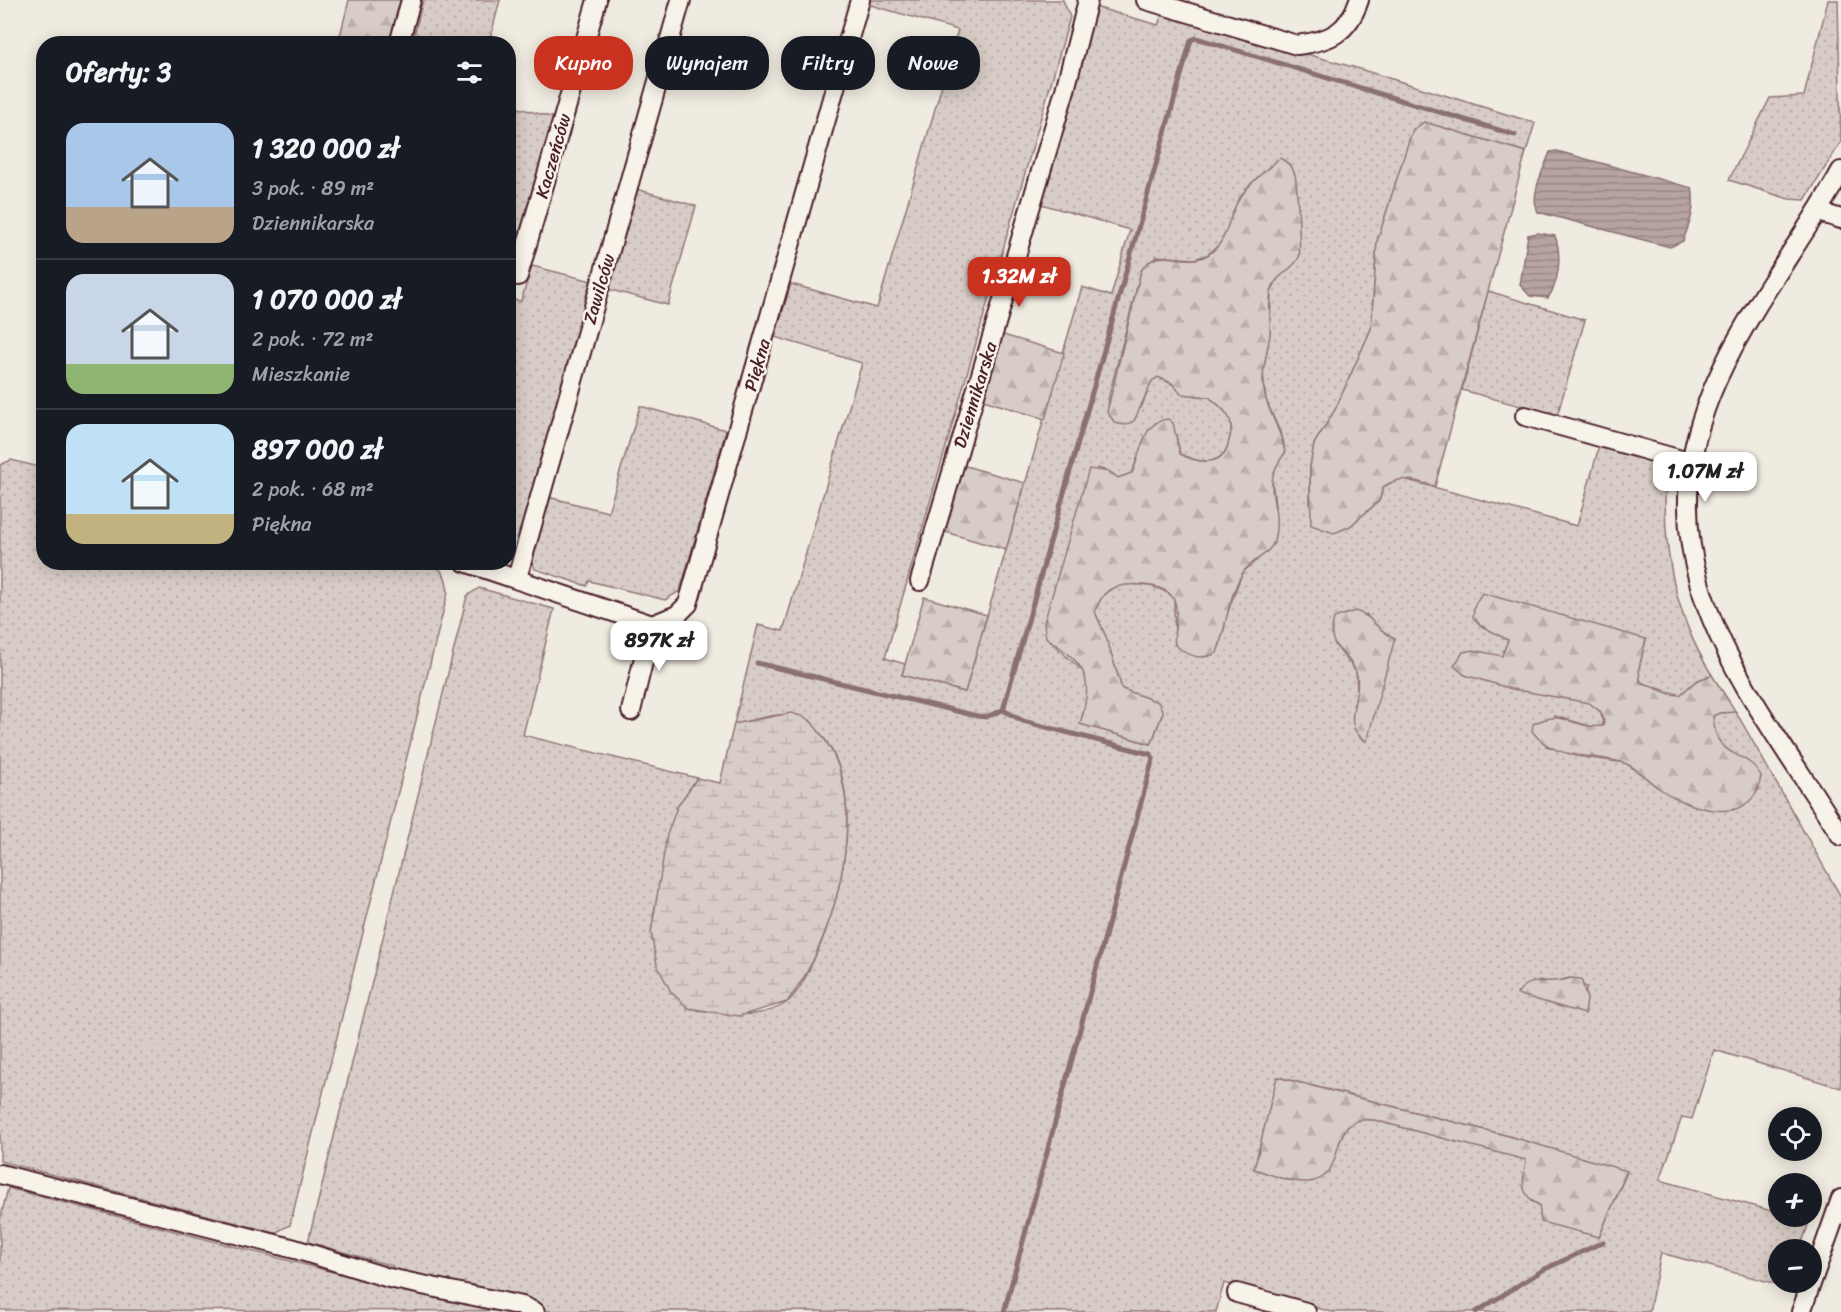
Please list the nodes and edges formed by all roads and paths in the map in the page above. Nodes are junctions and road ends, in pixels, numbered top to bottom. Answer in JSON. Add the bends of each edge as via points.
{"nodes":[{"id":1,"x":411,"y":0,"type":"edge"},
{"id":2,"x":597,"y":0,"type":"edge"},
{"id":3,"x":681,"y":0,"type":"edge"},
{"id":4,"x":860,"y":0,"type":"edge"},
{"id":5,"x":1088,"y":0,"type":"edge"},
{"id":6,"x":1146,"y":0,"type":"edge"},
{"id":7,"x":1359,"y":0,"type":"edge"},
{"id":8,"x":401,"y":36,"type":"edge"},
{"id":9,"x":1841,"y":171,"type":"edge"},
{"id":10,"x":1819,"y":212,"type":"junction"},
{"id":11,"x":1841,"y":219,"type":"edge"},
{"id":12,"x":518,"y":276,"type":"dead end"},
{"id":13,"x":1525,"y":416,"type":"dead end"},
{"id":14,"x":1692,"y":463,"type":"junction"},
{"id":15,"x":491,"y":570,"type":"edge"},
{"id":16,"x":517,"y":578,"type":"junction"},
{"id":17,"x":920,"y":581,"type":"dead end"},
{"id":18,"x":652,"y":625,"type":"junction"},
{"id":19,"x":631,"y":711,"type":"dead end"},
{"id":20,"x":1841,"y":836,"type":"edge"},
{"id":21,"x":0,"y":1174,"type":"edge"},
{"id":22,"x":1841,"y":1199,"type":"edge"},
{"id":23,"x":1237,"y":1293,"type":"dead end"},
{"id":24,"x":535,"y":1312,"type":"edge"},
{"id":25,"x":1306,"y":1312,"type":"edge"},
{"id":26,"x":1801,"y":1312,"type":"edge"}],
"edges":[{"from":1,"to":8,"type":"street"},
{"from":2,"to":12,"type":"street","name":"Kaczeńców"},
{"from":3,"to":16,"type":"street","name":"Zawilców"},
{"from":4,"to":18,"type":"street","name":"Piękna","via":[[688,604],[677,615]]},
{"from":5,"to":17,"type":"street","name":"Dziennikarska"},
{"from":6,"to":7,"type":"street","via":[[1297,45],[1320,43],[1346,26]]},
{"from":9,"to":10,"type":"street"},
{"from":10,"to":11,"type":"street"},
{"from":10,"to":14,"type":"street","via":[[1724,365],[1707,407]]},
{"from":13,"to":14,"type":"street"},
{"from":14,"to":20,"type":"street","via":[[1687,493],[1688,532],[1698,583],[1716,635],[1761,714]]},
{"from":15,"to":16,"type":"street"},
{"from":16,"to":18,"type":"street"},
{"from":18,"to":19,"type":"street"},
{"from":21,"to":24,"type":"street","via":[[295,1249],[389,1278]]},
{"from":22,"to":26,"type":"street"},
{"from":23,"to":25,"type":"street"}]}
